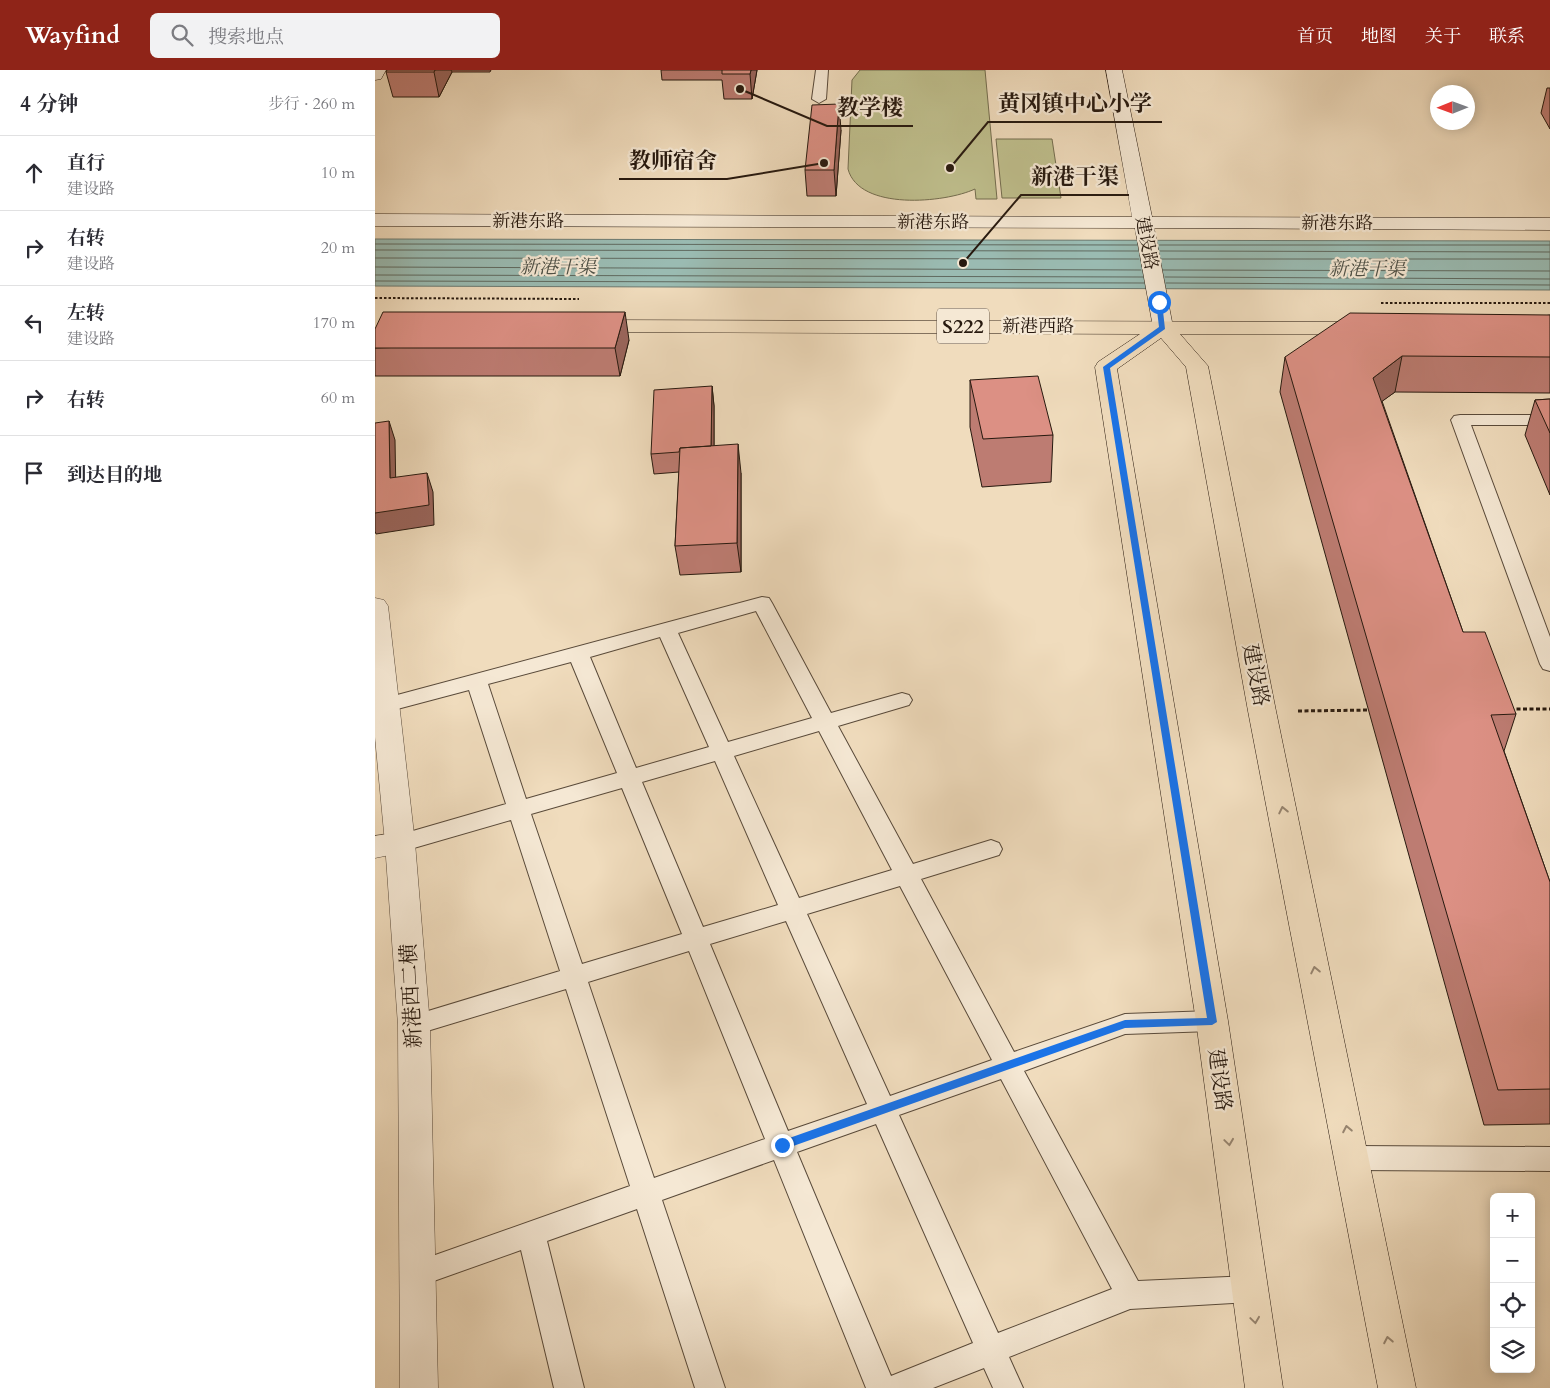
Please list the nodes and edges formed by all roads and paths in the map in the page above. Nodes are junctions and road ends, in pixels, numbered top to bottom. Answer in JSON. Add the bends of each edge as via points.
{"nodes":[{"id":1,"x":378,"y":70,"type":"edge"},
{"id":2,"x":822,"y":70,"type":"edge"},
{"id":3,"x":1114,"y":70,"type":"edge"},
{"id":4,"x":375,"y":74,"type":"edge"},
{"id":5,"x":819,"y":99,"type":"dead end"},
{"id":6,"x":375,"y":220,"type":"edge"},
{"id":7,"x":1143,"y":223,"type":"junction"},
{"id":8,"x":1550,"y":224,"type":"edge"},
{"id":9,"x":565,"y":326,"type":"edge"},
{"id":10,"x":1163,"y":327,"type":"junction"},
{"id":11,"x":1381,"y":328,"type":"edge"},
{"id":12,"x":1550,"y":420,"type":"edge"},
{"id":13,"x":375,"y":606,"type":"edge"},
{"id":14,"x":666,"y":629,"type":"junction"},
{"id":15,"x":578,"y":653,"type":"junction"},
{"id":16,"x":1550,"y":664,"type":"edge"},
{"id":17,"x":476,"y":680,"type":"junction"},
{"id":18,"x":902,"y":700,"type":"dead end"},
{"id":19,"x":386,"y":705,"type":"junction"},
{"id":20,"x":1500,"y":709,"type":"edge"},
{"id":21,"x":1550,"y":709,"type":"edge"},
{"id":22,"x":1381,"y":710,"type":"edge"},
{"id":23,"x":1262,"y":712,"type":"junction"},
{"id":24,"x":825,"y":722,"type":"junction"},
{"id":25,"x":722,"y":751,"type":"junction"},
{"id":26,"x":629,"y":777,"type":"junction"},
{"id":27,"x":518,"y":809,"type":"junction"},
{"id":28,"x":387,"y":845,"type":"edge"},
{"id":29,"x":991,"y":849,"type":"dead end"},
{"id":30,"x":907,"y":874,"type":"junction"},
{"id":31,"x":793,"y":909,"type":"junction"},
{"id":32,"x":696,"y":939,"type":"junction"},
{"id":33,"x":574,"y":976,"type":"junction"},
{"id":34,"x":1212,"y":1022,"type":"junction"},
{"id":35,"x":414,"y":1025,"type":"junction"},
{"id":36,"x":1008,"y":1065,"type":"junction"},
{"id":37,"x":882,"y":1109,"type":"junction"},
{"id":38,"x":782,"y":1145,"type":"junction"},
{"id":39,"x":1353,"y":1158,"type":"junction"},
{"id":40,"x":1550,"y":1159,"type":"edge"},
{"id":41,"x":645,"y":1193,"type":"junction"},
{"id":42,"x":531,"y":1233,"type":"junction"},
{"id":43,"x":417,"y":1274,"type":"junction"},
{"id":44,"x":1250,"y":1289,"type":"junction"},
{"id":45,"x":1130,"y":1295,"type":"junction"},
{"id":46,"x":991,"y":1351,"type":"junction"},
{"id":47,"x":419,"y":1388,"type":"edge"},
{"id":48,"x":569,"y":1388,"type":"edge"},
{"id":49,"x":710,"y":1388,"type":"edge"},
{"id":50,"x":881,"y":1388,"type":"edge"},
{"id":51,"x":897,"y":1388,"type":"edge"},
{"id":52,"x":1008,"y":1388,"type":"edge"},
{"id":53,"x":1265,"y":1388,"type":"edge"},
{"id":54,"x":1397,"y":1388,"type":"edge"}],
"edges":[{"from":1,"to":4,"type":"main road"},
{"from":2,"to":5,"type":"lane"},
{"from":3,"to":7,"type":"main road","name":"建设路"},
{"from":6,"to":7,"type":"main road","name":"新港东路"},
{"from":7,"to":8,"type":"main road","name":"新港东路"},
{"from":7,"to":10,"type":"main road","name":"建设路"},
{"from":9,"to":10,"type":"main road","name":"新港西路","number":"S222"},
{"from":10,"to":11,"type":"main road","name":"新港西路","number":"S222"},
{"from":10,"to":23,"type":"main road","name":"建设路","via":[[1197,366]]},
{"from":10,"to":34,"type":"main road","name":"建设路","via":[[1106,367]]},
{"from":12,"to":16,"type":"lane","via":[[1460,420]]},
{"from":13,"to":19,"type":"main road","name":"新港西二横"},
{"from":14,"to":15,"type":"lane"},
{"from":14,"to":24,"type":"lane","via":[[762,603]]},
{"from":14,"to":25,"type":"lane"},
{"from":15,"to":17,"type":"lane"},
{"from":15,"to":26,"type":"lane"},
{"from":17,"to":19,"type":"lane"},
{"from":17,"to":27,"type":"lane"},
{"from":18,"to":24,"type":"lane"},
{"from":19,"to":28,"type":"main road","name":"新港西二横"},
{"from":20,"to":21,"type":"path"},
{"from":22,"to":23,"type":"path"},
{"from":39,"to":23,"type":"main road","name":"建设路","one_way":true},
{"from":24,"to":25,"type":"lane"},
{"from":24,"to":30,"type":"lane"},
{"from":25,"to":26,"type":"lane"},
{"from":25,"to":31,"type":"lane"},
{"from":26,"to":27,"type":"lane"},
{"from":26,"to":32,"type":"lane"},
{"from":27,"to":28,"type":"lane"},
{"from":27,"to":33,"type":"lane"},
{"from":28,"to":35,"type":"main road","name":"新港西二横"},
{"from":29,"to":30,"type":"lane"},
{"from":30,"to":31,"type":"lane"},
{"from":30,"to":36,"type":"lane"},
{"from":31,"to":32,"type":"lane"},
{"from":31,"to":37,"type":"lane"},
{"from":32,"to":33,"type":"lane"},
{"from":32,"to":38,"type":"lane"},
{"from":33,"to":35,"type":"lane"},
{"from":33,"to":41,"type":"lane"},
{"from":34,"to":36,"type":"lane","via":[[1125,1024]]},
{"from":34,"to":44,"type":"main road","name":"建设路","one_way":true},
{"from":35,"to":43,"type":"main road","name":"新港西二横"},
{"from":36,"to":37,"type":"lane"},
{"from":36,"to":45,"type":"lane"},
{"from":37,"to":38,"type":"lane"},
{"from":37,"to":46,"type":"lane"},
{"from":38,"to":41,"type":"lane"},
{"from":38,"to":50,"type":"lane"},
{"from":39,"to":40,"type":"lane"},
{"from":54,"to":39,"type":"main road","name":"建设路","one_way":true},
{"from":41,"to":42,"type":"lane"},
{"from":41,"to":49,"type":"lane"},
{"from":42,"to":43,"type":"lane"},
{"from":42,"to":48,"type":"lane"},
{"from":43,"to":47,"type":"main road","name":"新港西二横"},
{"from":44,"to":45,"type":"lane"},
{"from":44,"to":53,"type":"main road","name":"建设路","one_way":true},
{"from":45,"to":46,"type":"lane"},
{"from":46,"to":51,"type":"lane"},
{"from":46,"to":52,"type":"lane"}]}
